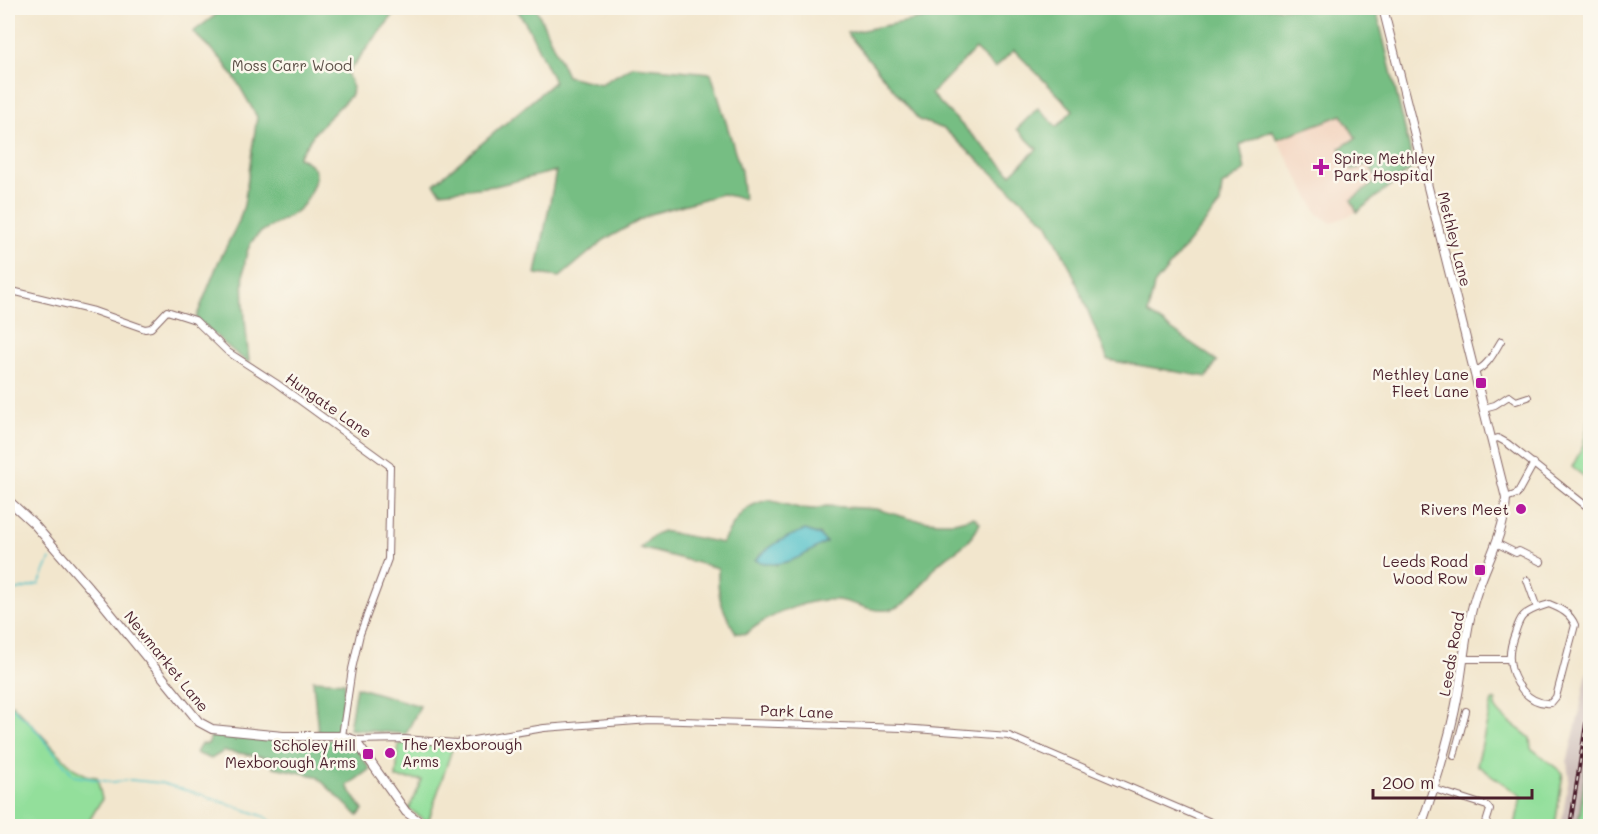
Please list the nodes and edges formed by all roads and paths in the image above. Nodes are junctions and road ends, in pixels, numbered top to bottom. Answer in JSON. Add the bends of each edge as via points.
{"nodes":[{"id":1,"x":1383,"y":8,"type":"edge"},
{"id":2,"x":8,"y":290,"type":"edge"},
{"id":3,"x":1500,"y":341,"type":"dead end"},
{"id":4,"x":1474,"y":372,"type":"junction"},
{"id":5,"x":1528,"y":397,"type":"dead end"},
{"id":6,"x":1484,"y":408,"type":"junction"},
{"id":7,"x":1492,"y":440,"type":"junction"},
{"id":8,"x":1534,"y":463,"type":"junction"},
{"id":9,"x":1506,"y":498,"type":"junction"},
{"id":10,"x":8,"y":501,"type":"edge"},
{"id":11,"x":1590,"y":509,"type":"edge"},
{"id":12,"x":1496,"y":543,"type":"junction"},
{"id":13,"x":1540,"y":562,"type":"dead end"},
{"id":14,"x":1527,"y":580,"type":"dead end"},
{"id":15,"x":1537,"y":608,"type":"junction"},
{"id":16,"x":1463,"y":659,"type":"junction"},
{"id":17,"x":1510,"y":659,"type":"junction"},
{"id":18,"x":1466,"y":711,"type":"dead end"},
{"id":19,"x":1449,"y":734,"type":"junction"},
{"id":20,"x":342,"y":736,"type":"junction"},
{"id":21,"x":1460,"y":736,"type":"junction"},
{"id":22,"x":355,"y":740,"type":"junction"},
{"id":23,"x":1454,"y":756,"type":"dead end"},
{"id":24,"x":1434,"y":789,"type":"junction"},
{"id":25,"x":426,"y":826,"type":"edge"},
{"id":26,"x":1220,"y":826,"type":"edge"},
{"id":27,"x":1421,"y":826,"type":"edge"},
{"id":28,"x":1485,"y":826,"type":"edge"}],
"edges":[{"from":1,"to":4,"type":"main road","name":"Methley Lane"},
{"from":2,"to":20,"type":"street","name":"Hungate Lane","via":[[94,311],[144,330],[167,311],[195,320],[228,352],[276,382],[390,466],[388,559],[360,634]]},
{"from":3,"to":4,"type":"street","via":[[1490,360]]},
{"from":4,"to":6,"type":"main road","name":"Leeds Road"},
{"from":5,"to":6,"type":"street","via":[[1516,401],[1505,397]]},
{"from":6,"to":7,"type":"main road","name":"Leeds Road"},
{"from":7,"to":8,"type":"street","via":[[1498,438]]},
{"from":7,"to":9,"type":"main road","name":"Leeds Road"},
{"from":8,"to":9,"type":"street","via":[[1516,494]]},
{"from":8,"to":11,"type":"street"},
{"from":9,"to":12,"type":"main road","name":"Leeds Road"},
{"from":10,"to":20,"type":"main road","name":"Newmarket Lane","via":[[33,523],[99,598],[199,722],[212,729],[283,736]]},
{"from":12,"to":13,"type":"street"},
{"from":12,"to":16,"type":"main road","name":"Leeds Road","via":[[1475,598]]},
{"from":14,"to":15,"type":"street"},
{"from":15,"to":17,"type":"street","via":[[1521,617],[1511,643]]},
{"from":15,"to":17,"type":"street","via":[[1549,604],[1560,608],[1575,625],[1556,697],[1551,703],[1540,704],[1522,691]]},
{"from":16,"to":17,"type":"street"},
{"from":16,"to":19,"type":"main road","name":"Leeds Road"},
{"from":18,"to":21,"type":"street","name":"Leeds Road"},
{"from":19,"to":21,"type":"street"},
{"from":19,"to":24,"type":"main road","name":"Leeds Road"},
{"from":20,"to":22,"type":"main road","name":"Newmarket Lane"},
{"from":21,"to":23,"type":"street","name":"Leeds Road"},
{"from":22,"to":25,"type":"main road","via":[[406,812]]},
{"from":22,"to":26,"type":"street","name":"Park Lane","via":[[456,743],[544,728],[650,720],[890,727],[1009,736]]},
{"from":24,"to":27,"type":"main road","name":"Leeds Road"},
{"from":24,"to":28,"type":"street","via":[[1487,806],[1490,810]]}]}
